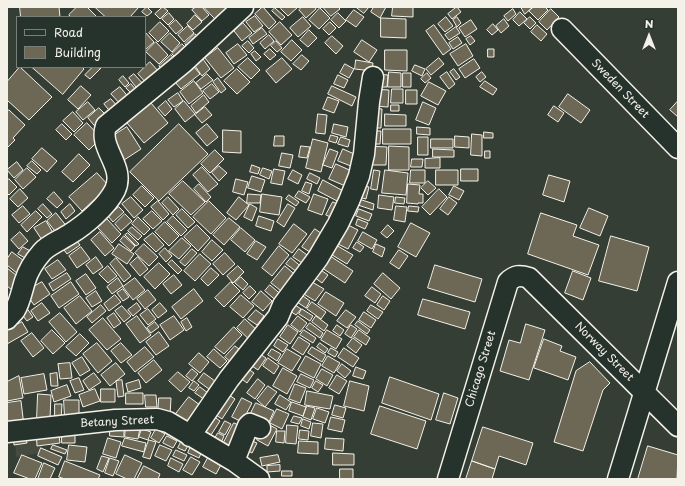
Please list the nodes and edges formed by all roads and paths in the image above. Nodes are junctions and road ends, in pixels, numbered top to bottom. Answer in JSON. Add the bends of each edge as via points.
{"nodes":[{"id":1,"x":243,"y":7,"type":"edge"},
{"id":2,"x":562,"y":29,"type":"dead end"},
{"id":3,"x":373,"y":77,"type":"dead end"},
{"id":4,"x":678,"y":148,"type":"edge"},
{"id":5,"x":529,"y":278,"type":"joint"},
{"id":6,"x":678,"y":282,"type":"edge"},
{"id":7,"x":7,"y":319,"type":"edge"},
{"id":8,"x":645,"y":393,"type":"junction"},
{"id":9,"x":678,"y":426,"type":"edge"},
{"id":10,"x":260,"y":428,"type":"dead end"},
{"id":11,"x":7,"y":432,"type":"edge"},
{"id":12,"x":190,"y":436,"type":"junction"},
{"id":13,"x":234,"y":461,"type":"junction"},
{"id":14,"x":259,"y":479,"type":"edge"},
{"id":15,"x":448,"y":479,"type":"edge"},
{"id":16,"x":618,"y":479,"type":"edge"}],
"edges":[{"from":1,"to":7,"type":"street","via":[[184,62],[106,126],[105,142],[118,176],[115,190],[98,213],[43,251],[32,265],[15,310]]},
{"from":2,"to":4,"type":"street","name":"Sweden Street"},
{"from":3,"to":12,"type":"street","via":[[359,176],[338,224],[318,258],[283,305],[278,317],[229,378]]},
{"from":5,"to":8,"type":"street","name":"Norway Street"},
{"from":5,"to":15,"type":"street","name":"Chicago Street","via":[[516,276],[508,282]]},
{"from":6,"to":8,"type":"street"},
{"from":8,"to":9,"type":"street","name":"Norway Street"},
{"from":8,"to":16,"type":"street"},
{"from":10,"to":13,"type":"street","via":[[250,424],[248,426]]},
{"from":11,"to":12,"type":"street","name":"Betany Street","via":[[115,420],[157,419],[168,422]]},
{"from":12,"to":13,"type":"street","name":"Betany Street"},
{"from":13,"to":14,"type":"street","name":"Betany Street"}]}
